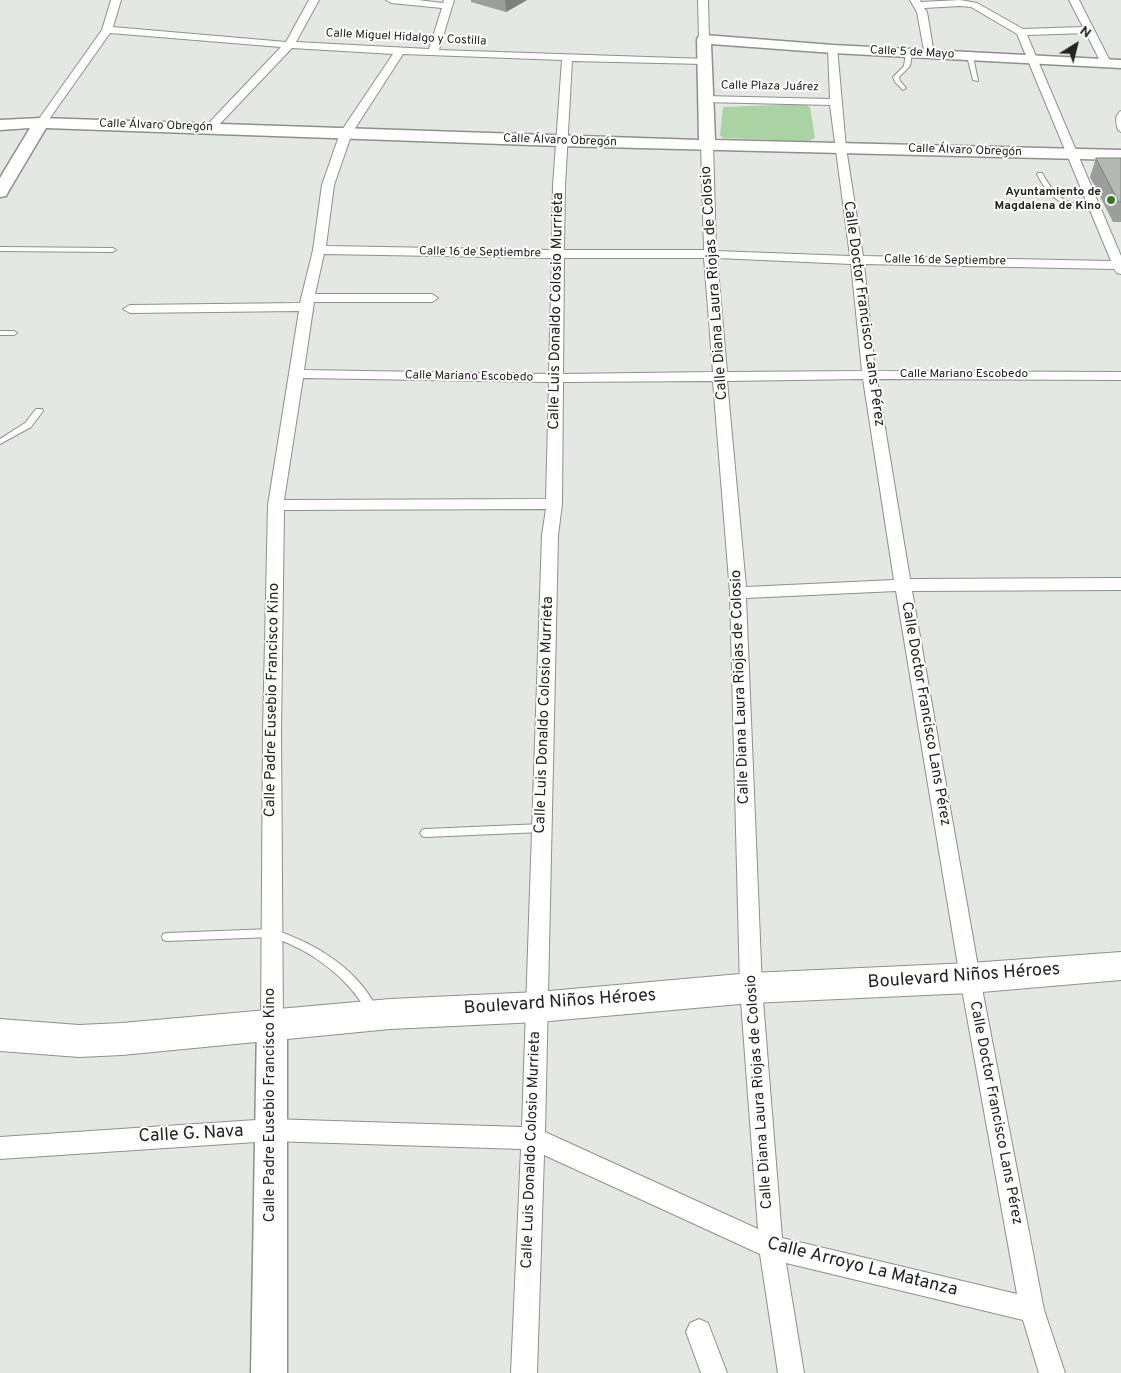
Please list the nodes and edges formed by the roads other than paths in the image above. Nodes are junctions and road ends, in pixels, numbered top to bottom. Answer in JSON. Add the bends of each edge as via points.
{"nodes":[{"id":1,"x":116,"y":0,"type":"edge"},
{"id":2,"x":314,"y":0,"type":"edge"},
{"id":3,"x":391,"y":0,"type":"edge"},
{"id":4,"x":703,"y":0,"type":"edge"},
{"id":5,"x":1074,"y":0,"type":"edge"},
{"id":6,"x":448,"y":3,"type":"edge"},
{"id":7,"x":917,"y":3,"type":"edge"},
{"id":8,"x":107,"y":30,"type":"junction"},
{"id":9,"x":1090,"y":30,"type":"junction"},
{"id":10,"x":1021,"y":32,"type":"junction"},
{"id":11,"x":704,"y":39,"type":"junction"},
{"id":12,"x":289,"y":45,"type":"junction"},
{"id":13,"x":834,"y":48,"type":"junction"},
{"id":14,"x":400,"y":51,"type":"junction"},
{"id":15,"x":433,"y":52,"type":"junction"},
{"id":16,"x":908,"y":53,"type":"junction"},
{"id":17,"x":929,"y":54,"type":"junction"},
{"id":18,"x":970,"y":56,"type":"junction"},
{"id":19,"x":567,"y":58,"type":"junction"},
{"id":20,"x":1034,"y":59,"type":"junction"},
{"id":21,"x":703,"y":61,"type":"junction"},
{"id":22,"x":1106,"y":64,"type":"junction"},
{"id":23,"x":1121,"y":64,"type":"edge"},
{"id":24,"x":976,"y":80,"type":"dead end"},
{"id":25,"x":903,"y":88,"type":"dead end"},
{"id":26,"x":705,"y":99,"type":"junction"},
{"id":27,"x":835,"y":102,"type":"junction"},
{"id":28,"x":1121,"y":113,"type":"edge"},
{"id":29,"x":41,"y":123,"type":"junction"},
{"id":30,"x":0,"y":124,"type":"edge"},
{"id":31,"x":210,"y":128,"type":"junction"},
{"id":32,"x":1121,"y":130,"type":"edge"},
{"id":33,"x":346,"y":134,"type":"junction"},
{"id":34,"x":560,"y":141,"type":"junction"},
{"id":35,"x":707,"y":144,"type":"junction"},
{"id":36,"x":840,"y":148,"type":"junction"},
{"id":37,"x":1071,"y":154,"type":"junction"},
{"id":38,"x":1121,"y":155,"type":"edge"},
{"id":39,"x":1040,"y":174,"type":"dead end"},
{"id":40,"x":0,"y":192,"type":"edge"},
{"id":41,"x":1094,"y":207,"type":"junction"},
{"id":42,"x":0,"y":249,"type":"edge"},
{"id":43,"x":113,"y":250,"type":"dead end"},
{"id":44,"x":319,"y":250,"type":"junction"},
{"id":45,"x":559,"y":254,"type":"junction"},
{"id":46,"x":710,"y":254,"type":"junction"},
{"id":47,"x":857,"y":260,"type":"junction"},
{"id":48,"x":1120,"y":266,"type":"edge"},
{"id":49,"x":432,"y":298,"type":"dead end"},
{"id":50,"x":307,"y":302,"type":"junction"},
{"id":51,"x":130,"y":309,"type":"dead end"},
{"id":52,"x":0,"y":333,"type":"edge"},
{"id":53,"x":14,"y":333,"type":"dead end"},
{"id":54,"x":297,"y":374,"type":"junction"},
{"id":55,"x":870,"y":375,"type":"junction"},
{"id":56,"x":1121,"y":376,"type":"edge"},
{"id":57,"x":557,"y":378,"type":"junction"},
{"id":58,"x":721,"y":378,"type":"junction"},
{"id":59,"x":39,"y":411,"type":"dead end"},
{"id":60,"x":0,"y":442,"type":"edge"},
{"id":61,"x":554,"y":504,"type":"junction"},
{"id":62,"x":276,"y":505,"type":"junction"},
{"id":63,"x":1121,"y":584,"type":"edge"},
{"id":64,"x":903,"y":585,"type":"junction"},
{"id":65,"x":738,"y":593,"type":"junction"},
{"id":66,"x":542,"y":828,"type":"junction"},
{"id":67,"x":425,"y":834,"type":"dead end"},
{"id":68,"x":272,"y":933,"type":"junction"},
{"id":69,"x":167,"y":937,"type":"dead end"},
{"id":70,"x":1121,"y":966,"type":"edge"},
{"id":71,"x":970,"y":978,"type":"junction"},
{"id":72,"x":751,"y":988,"type":"junction"},
{"id":73,"x":538,"y":1006,"type":"junction"},
{"id":74,"x":375,"y":1015,"type":"junction"},
{"id":75,"x":272,"y":1025,"type":"junction"},
{"id":76,"x":0,"y":1035,"type":"edge"},
{"id":77,"x":271,"y":1130,"type":"junction"},
{"id":78,"x":533,"y":1138,"type":"junction"},
{"id":79,"x":0,"y":1148,"type":"edge"},
{"id":80,"x":771,"y":1246,"type":"junction"},
{"id":81,"x":1032,"y":1310,"type":"junction"},
{"id":82,"x":699,"y":1332,"type":"dead end"},
{"id":83,"x":269,"y":1373,"type":"edge"},
{"id":84,"x":524,"y":1373,"type":"edge"},
{"id":85,"x":714,"y":1373,"type":"edge"},
{"id":86,"x":791,"y":1373,"type":"edge"},
{"id":87,"x":1052,"y":1373,"type":"edge"}],
"edges":[{"from":1,"to":8,"type":"street"},
{"from":2,"to":12,"type":"street"},
{"from":3,"to":6,"type":"street"},
{"from":4,"to":11,"type":"street","name":"Calle Diana Laura Riojas de Colosio"},
{"from":5,"to":9,"type":"street"},
{"from":6,"to":15,"type":"street"},
{"from":7,"to":10,"type":"street","via":[[974,5]]},
{"from":7,"to":17,"type":"street"},
{"from":8,"to":12,"type":"street","name":"Calle Miguel Hidalgo y Costilla"},
{"from":8,"to":29,"type":"street"},
{"from":9,"to":10,"type":"street"},
{"from":9,"to":22,"type":"street"},
{"from":10,"to":20,"type":"street"},
{"from":11,"to":13,"type":"street","name":"Calle 5 de Mayo"},
{"from":11,"to":21,"type":"street","name":"Calle Diana Laura Riojas de Colosio"},
{"from":12,"to":14,"type":"street","name":"Calle Miguel Hidalgo y Costilla"},
{"from":12,"to":31,"type":"street"},
{"from":13,"to":16,"type":"street","name":"Calle 5 de Mayo"},
{"from":13,"to":27,"type":"street","name":"Calle Doctor Francisco Lans Pérez"},
{"from":14,"to":15,"type":"street","name":"Calle Miguel Hidalgo y Costilla"},
{"from":14,"to":33,"type":"street","name":"Calle Padre Eusebio Francisco Kino"},
{"from":15,"to":19,"type":"street","name":"Calle Miguel Hidalgo y Costilla"},
{"from":16,"to":17,"type":"street","name":"Calle 5 de Mayo"},
{"from":16,"to":25,"type":"lane","via":[[907,66],[896,77]]},
{"from":17,"to":18,"type":"street","name":"Calle 5 de Mayo"},
{"from":18,"to":20,"type":"street","name":"Calle 5 de Mayo"},
{"from":18,"to":24,"type":"lane"},
{"from":19,"to":21,"type":"street","name":"Calle Miguel Hidalgo y Costilla"},
{"from":19,"to":34,"type":"street","name":"Calle Luis Donaldo Colosio Murrieta"},
{"from":20,"to":22,"type":"street","name":"Calle 5 de Mayo"},
{"from":20,"to":37,"type":"street"},
{"from":21,"to":26,"type":"street","name":"Calle Diana Laura Riojas de Colosio"},
{"from":22,"to":23,"type":"street","name":"Calle 5 de Mayo"},
{"from":26,"to":27,"type":"street","name":"Calle Plaza Juárez"},
{"from":26,"to":35,"type":"street","name":"Calle Diana Laura Riojas de Colosio"},
{"from":27,"to":36,"type":"street","name":"Calle Doctor Francisco Lans Pérez"},
{"from":28,"to":32,"type":"lane","via":[[1118,121]]},
{"from":29,"to":30,"type":"street","name":"Calle Álvaro Obregón"},
{"from":29,"to":31,"type":"street","name":"Calle Álvaro Obregón"},
{"from":29,"to":40,"type":"street"},
{"from":31,"to":33,"type":"street","name":"Calle Álvaro Obregón"},
{"from":33,"to":34,"type":"street","name":"Calle Álvaro Obregón"},
{"from":33,"to":44,"type":"street","name":"Calle Padre Eusebio Francisco Kino","via":[[328,185]]},
{"from":34,"to":35,"type":"street","name":"Calle Álvaro Obregón"},
{"from":34,"to":45,"type":"street","name":"Calle Luis Donaldo Colosio Murrieta"},
{"from":35,"to":36,"type":"street","name":"Calle Álvaro Obregón"},
{"from":35,"to":46,"type":"street","name":"Calle Diana Laura Riojas de Colosio"},
{"from":36,"to":37,"type":"street","name":"Calle Álvaro Obregón"},
{"from":36,"to":47,"type":"street","name":"Calle Doctor Francisco Lans Pérez"},
{"from":37,"to":38,"type":"street","name":"Calle Álvaro Obregón"},
{"from":37,"to":41,"type":"street"},
{"from":39,"to":41,"type":"lane","via":[[1046,189],[1059,201]]},
{"from":41,"to":48,"type":"street"},
{"from":42,"to":43,"type":"lane"},
{"from":44,"to":45,"type":"street","name":"Calle 16 de Septiembre"},
{"from":44,"to":50,"type":"street","name":"Calle Padre Eusebio Francisco Kino"},
{"from":45,"to":46,"type":"street","name":"Calle 16 de Septiembre"},
{"from":45,"to":57,"type":"street","name":"Calle Luis Donaldo Colosio Murrieta"},
{"from":46,"to":47,"type":"street","name":"Calle 16 de Septiembre"},
{"from":46,"to":58,"type":"street","name":"Calle Diana Laura Riojas de Colosio"},
{"from":47,"to":48,"type":"street","name":"Calle 16 de Septiembre"},
{"from":47,"to":55,"type":"street","name":"Calle Doctor Francisco Lans Pérez"},
{"from":49,"to":50,"type":"street"},
{"from":50,"to":51,"type":"street"},
{"from":50,"to":54,"type":"street","name":"Calle Padre Eusebio Francisco Kino"},
{"from":52,"to":53,"type":"lane"},
{"from":54,"to":57,"type":"street","name":"Calle Mariano Escobedo"},
{"from":54,"to":62,"type":"street","name":"Calle Padre Eusebio Francisco Kino"},
{"from":55,"to":56,"type":"street","name":"Calle Mariano Escobedo"},
{"from":55,"to":58,"type":"street","name":"Calle Mariano Escobedo"},
{"from":55,"to":64,"type":"street","name":"Calle Doctor Francisco Lans Pérez"},
{"from":57,"to":58,"type":"street","name":"Calle Mariano Escobedo"},
{"from":57,"to":61,"type":"street","name":"Calle Luis Donaldo Colosio Murrieta"},
{"from":58,"to":65,"type":"street","name":"Calle Diana Laura Riojas de Colosio"},
{"from":59,"to":60,"type":"lane","via":[[28,425]]},
{"from":61,"to":62,"type":"street"},
{"from":61,"to":66,"type":"street","name":"Calle Luis Donaldo Colosio Murrieta","via":[[550,535]]},
{"from":62,"to":68,"type":"street","name":"Calle Padre Eusebio Francisco Kino"},
{"from":63,"to":64,"type":"street"},
{"from":64,"to":65,"type":"street"},
{"from":64,"to":71,"type":"street","name":"Calle Doctor Francisco Lans Pérez"},
{"from":65,"to":72,"type":"street","name":"Calle Diana Laura Riojas de Colosio"},
{"from":66,"to":67,"type":"lane"},
{"from":66,"to":73,"type":"street","name":"Calle Luis Donaldo Colosio Murrieta"},
{"from":68,"to":69,"type":"lane"},
{"from":68,"to":74,"type":"lane","via":[[321,956],[366,996]]},
{"from":68,"to":75,"type":"street","name":"Calle Padre Eusebio Francisco Kino"},
{"from":70,"to":71,"type":"main road","name":"Boulevard Niños Héroes"},
{"from":71,"to":72,"type":"main road","name":"Boulevard Niños Héroes"},
{"from":71,"to":81,"type":"street","name":"Calle Doctor Francisco Lans Pérez"},
{"from":72,"to":73,"type":"main road","name":"Boulevard Niños Héroes"},
{"from":72,"to":80,"type":"street","name":"Calle Diana Laura Riojas de Colosio"},
{"from":73,"to":74,"type":"main road","name":"Boulevard Niños Héroes"},
{"from":73,"to":78,"type":"street","name":"Calle Luis Donaldo Colosio Murrieta"},
{"from":74,"to":75,"type":"main road","name":"Boulevard Niños Héroes"},
{"from":75,"to":76,"type":"main road","name":"Boulevard Niños Héroes","via":[[78,1041]]},
{"from":75,"to":77,"type":"street","name":"Calle Padre Eusebio Francisco Kino"},
{"from":77,"to":78,"type":"street","name":"Calle G. Nava"},
{"from":77,"to":79,"type":"street","name":"Calle G. Nava"},
{"from":77,"to":83,"type":"street","name":"Calle Padre Eusebio Francisco Kino"},
{"from":78,"to":80,"type":"street","name":"Calle Arroyo La Matanza"},
{"from":78,"to":84,"type":"street","name":"Calle Luis Donaldo Colosio Murrieta"},
{"from":80,"to":81,"type":"street","name":"Calle Arroyo La Matanza"},
{"from":80,"to":86,"type":"street","name":"Calle Diana Laura Riojas de Colosio"},
{"from":81,"to":87,"type":"street","name":"Calle Doctor Francisco Lans Pérez"},
{"from":82,"to":85,"type":"street"}]}
